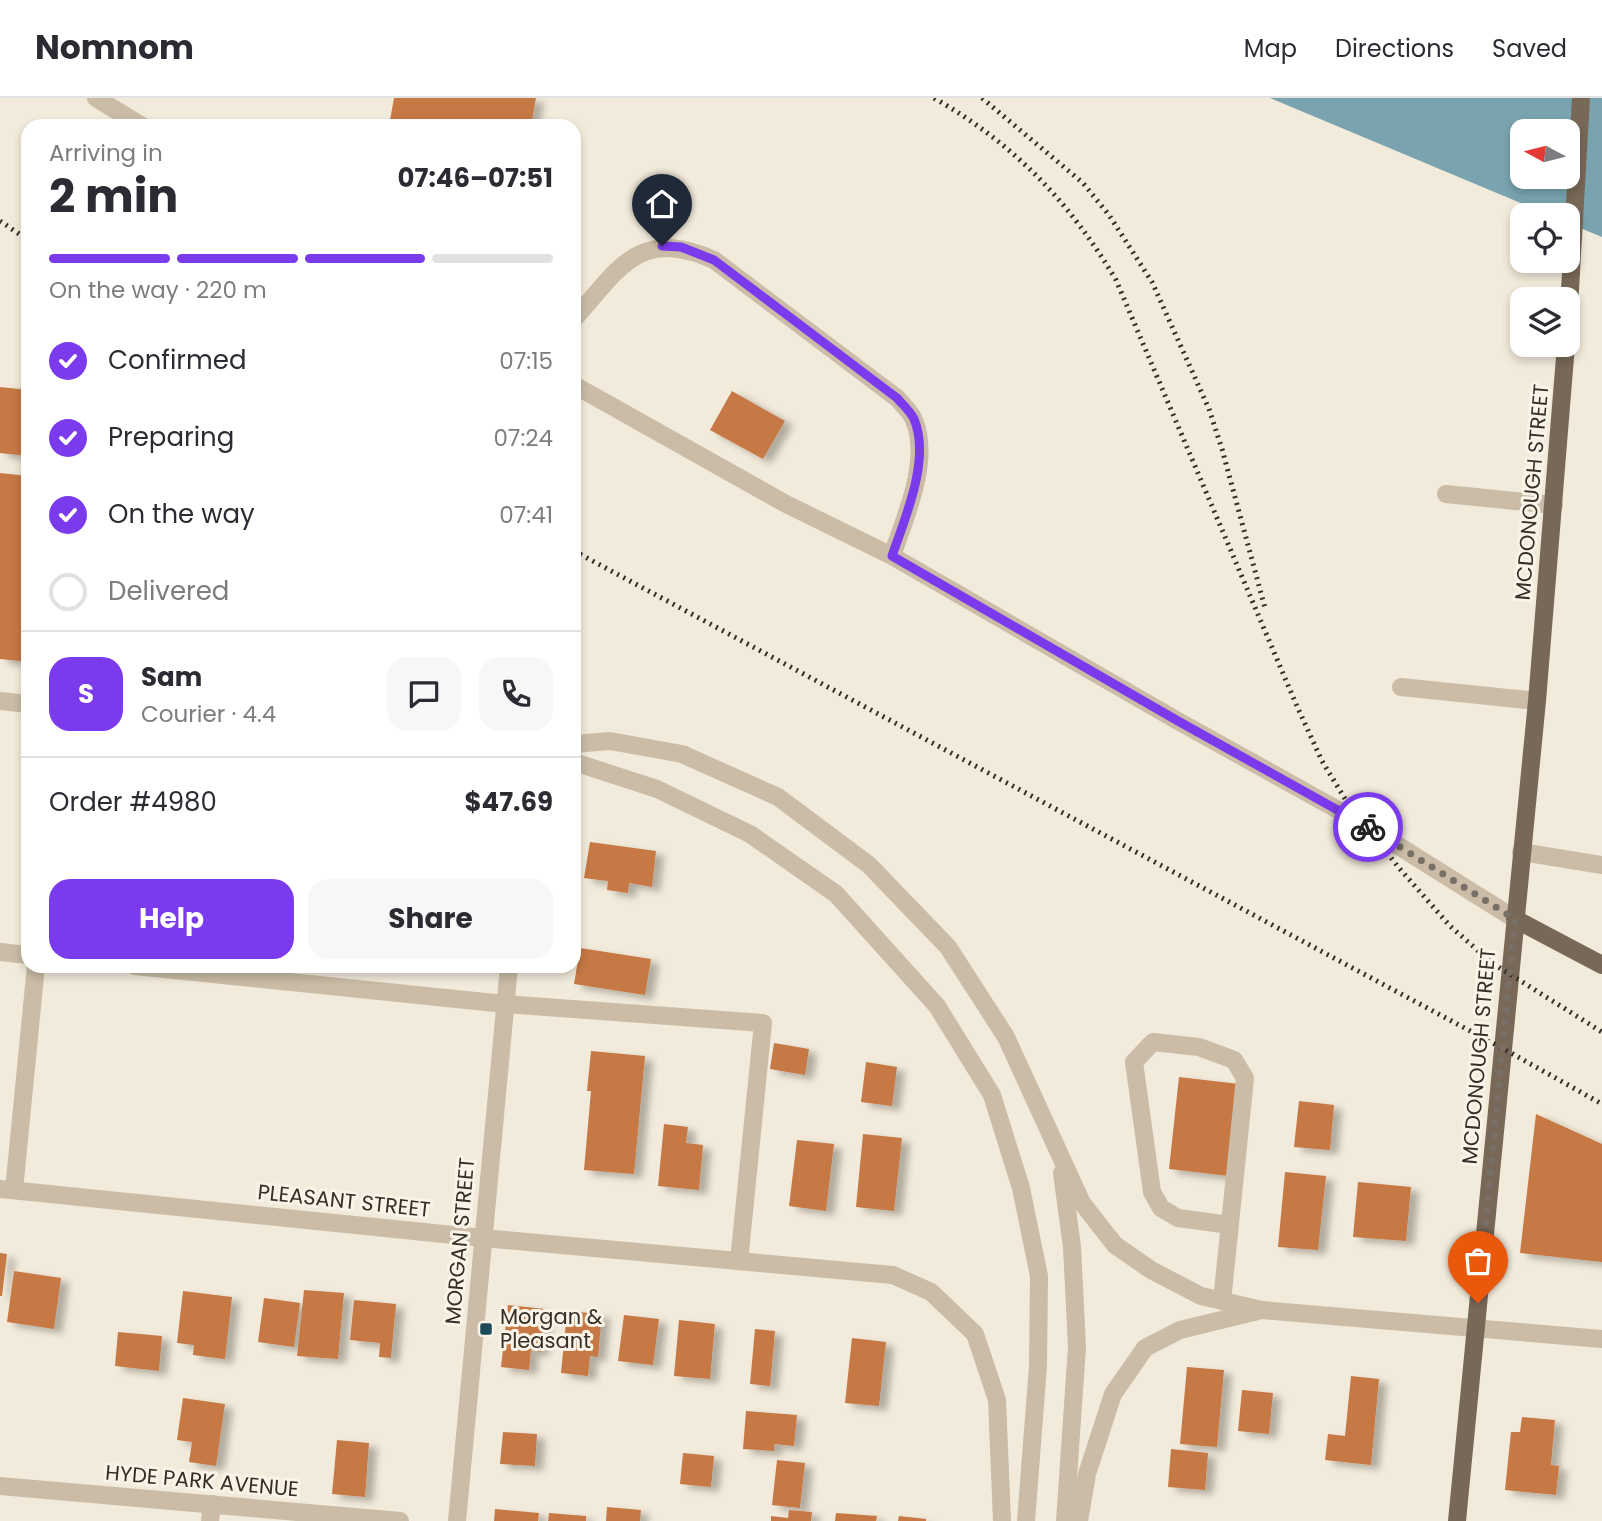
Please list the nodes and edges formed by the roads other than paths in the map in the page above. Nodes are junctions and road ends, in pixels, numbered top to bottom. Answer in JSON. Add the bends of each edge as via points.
{"nodes":[{"id":1,"x":96,"y":98,"type":"edge"},
{"id":2,"x":1581,"y":98,"type":"edge"},
{"id":3,"x":130,"y":119,"type":"edge"},
{"id":4,"x":1571,"y":287,"type":"edge"},
{"id":5,"x":581,"y":311,"type":"edge"},
{"id":6,"x":1565,"y":357,"type":"edge"},
{"id":7,"x":581,"y":389,"type":"edge"},
{"id":8,"x":1446,"y":494,"type":"dead end"},
{"id":9,"x":1554,"y":505,"type":"junction"},
{"id":10,"x":892,"y":556,"type":"junction"},
{"id":11,"x":1401,"y":687,"type":"dead end"},
{"id":12,"x":0,"y":701,"type":"edge"},
{"id":13,"x":1537,"y":701,"type":"junction"},
{"id":14,"x":21,"y":703,"type":"edge"},
{"id":15,"x":581,"y":743,"type":"edge"},
{"id":16,"x":581,"y":764,"type":"edge"},
{"id":17,"x":1521,"y":852,"type":"junction"},
{"id":18,"x":1602,"y":865,"type":"edge"},
{"id":19,"x":1515,"y":919,"type":"junction"},
{"id":20,"x":0,"y":952,"type":"edge"},
{"id":21,"x":21,"y":954,"type":"edge"},
{"id":22,"x":1602,"y":965,"type":"edge"},
{"id":23,"x":35,"y":973,"type":"edge"},
{"id":24,"x":273,"y":973,"type":"edge"},
{"id":25,"x":508,"y":973,"type":"edge"},
{"id":26,"x":505,"y":1004,"type":"junction"},
{"id":27,"x":1059,"y":1156,"type":"junction"},
{"id":28,"x":7,"y":1190,"type":"edge"},
{"id":29,"x":1230,"y":1225,"type":"junction"},
{"id":30,"x":483,"y":1238,"type":"junction"},
{"id":31,"x":739,"y":1261,"type":"junction"},
{"id":32,"x":1222,"y":1301,"type":"junction"},
{"id":33,"x":1262,"y":1310,"type":"junction"},
{"id":34,"x":1476,"y":1328,"type":"junction"},
{"id":35,"x":1602,"y":1339,"type":"edge"},
{"id":36,"x":0,"y":1486,"type":"edge"},
{"id":37,"x":211,"y":1513,"type":"edge"},
{"id":38,"x":400,"y":1521,"type":"edge"},
{"id":39,"x":457,"y":1521,"type":"edge"},
{"id":40,"x":1002,"y":1521,"type":"edge"},
{"id":41,"x":1026,"y":1521,"type":"edge"},
{"id":42,"x":1065,"y":1521,"type":"edge"},
{"id":43,"x":1079,"y":1521,"type":"edge"},
{"id":44,"x":1457,"y":1521,"type":"edge"}],
"edges":[{"from":1,"to":3,"type":"street"},
{"from":2,"to":4,"type":"main road"},
{"from":5,"to":10,"type":"street","via":[[640,252],[681,247],[714,260],[897,398],[914,420],[919,452],[915,486]]},
{"from":6,"to":9,"type":"main road","name":"MCDONOUGH STREET"},
{"from":7,"to":10,"type":"street","via":[[786,504]]},
{"from":8,"to":9,"type":"street"},
{"from":9,"to":13,"type":"main road","name":"MCDONOUGH STREET"},
{"from":10,"to":19,"type":"street","via":[[1364,825]]},
{"from":11,"to":13,"type":"street"},
{"from":12,"to":14,"type":"street"},
{"from":13,"to":17,"type":"main road","name":"MCDONOUGH STREET"},
{"from":15,"to":27,"type":"street","via":[[610,741],[682,754],[778,797],[869,865],[955,958],[1006,1037]]},
{"from":16,"to":41,"type":"street","via":[[657,789],[750,834],[835,894],[937,1006],[992,1095],[1021,1188],[1039,1276],[1038,1366]]},
{"from":17,"to":18,"type":"street"},
{"from":17,"to":19,"type":"main road","name":"MCDONOUGH STREET"},
{"from":19,"to":22,"type":"main road"},
{"from":19,"to":34,"type":"main road","name":"MCDONOUGH STREET"},
{"from":20,"to":21,"type":"street"},
{"from":23,"to":28,"type":"street"},
{"from":24,"to":26,"type":"street"},
{"from":25,"to":26,"type":"street","name":"MORGAN STREET"},
{"from":26,"to":30,"type":"street","name":"MORGAN STREET"},
{"from":26,"to":31,"type":"street","via":[[763,1023]]},
{"from":27,"to":32,"type":"street","via":[[1082,1203],[1115,1245],[1191,1291]]},
{"from":27,"to":42,"type":"street","via":[[1072,1247],[1077,1348]]},
{"from":28,"to":30,"type":"street","name":"PLEASANT STREET"},
{"from":29,"to":29,"type":"street","via":[[1245,1077],[1234,1060],[1199,1047],[1153,1042],[1134,1062],[1152,1192],[1161,1208],[1178,1217]]},
{"from":29,"to":32,"type":"street"},
{"from":30,"to":31,"type":"street","name":"PLEASANT STREET"},
{"from":30,"to":39,"type":"street","name":"MORGAN STREET"},
{"from":31,"to":40,"type":"street","name":"PLEASANT STREET","via":[[893,1275],[931,1293],[975,1334],[997,1400]]},
{"from":32,"to":33,"type":"street"},
{"from":33,"to":34,"type":"street"},
{"from":33,"to":43,"type":"street","via":[[1180,1330],[1145,1348],[1113,1394],[1087,1474]]},
{"from":34,"to":35,"type":"street"},
{"from":34,"to":44,"type":"main road","name":"MCDONOUGH STREET"},
{"from":36,"to":37,"type":"street","name":"HYDE PARK AVENUE"},
{"from":37,"to":38,"type":"street","name":"HYDE PARK AVENUE"}]}
